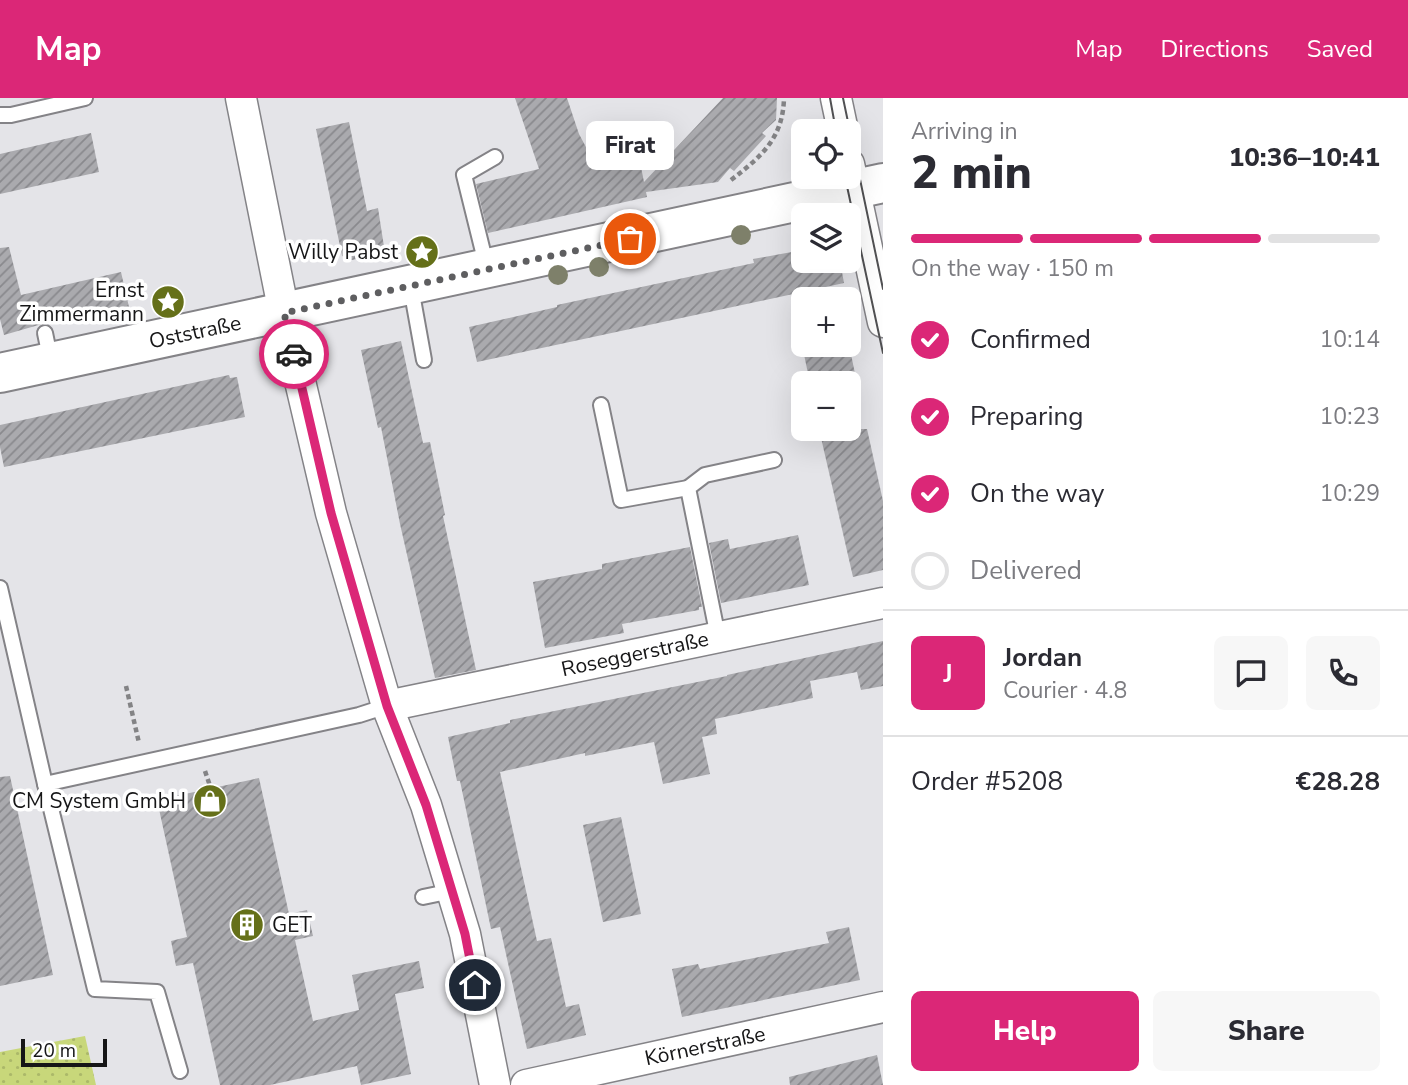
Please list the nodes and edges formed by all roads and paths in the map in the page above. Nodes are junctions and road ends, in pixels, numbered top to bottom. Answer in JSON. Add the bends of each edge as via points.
{"nodes":[{"id":1,"x":85,"y":98,"type":"edge"},
{"id":2,"x":241,"y":98,"type":"edge"},
{"id":3,"x":784,"y":98,"type":"edge"},
{"id":4,"x":836,"y":98,"type":"edge"},
{"id":5,"x":0,"y":115,"type":"edge"},
{"id":6,"x":840,"y":119,"type":"edge"},
{"id":7,"x":495,"y":157,"type":"dead end"},
{"id":8,"x":862,"y":179,"type":"edge"},
{"id":9,"x":728,"y":183,"type":"dead end"},
{"id":10,"x":488,"y":270,"type":"junction"},
{"id":11,"x":411,"y":286,"type":"junction"},
{"id":12,"x":284,"y":313,"type":"junction"},
{"id":13,"x":883,"y":322,"type":"edge"},
{"id":14,"x":424,"y":360,"type":"dead end"},
{"id":15,"x":0,"y":373,"type":"edge"},
{"id":16,"x":601,"y":405,"type":"dead end"},
{"id":17,"x":774,"y":460,"type":"dead end"},
{"id":18,"x":688,"y":488,"type":"junction"},
{"id":19,"x":0,"y":588,"type":"edge"},
{"id":20,"x":883,"y":603,"type":"edge"},
{"id":21,"x":718,"y":637,"type":"junction"},
{"id":22,"x":126,"y":686,"type":"dead end"},
{"id":23,"x":387,"y":706,"type":"junction"},
{"id":24,"x":144,"y":762,"type":"junction"},
{"id":25,"x":45,"y":784,"type":"junction"},
{"id":26,"x":452,"y":891,"type":"junction"},
{"id":27,"x":423,"y":897,"type":"dead end"},
{"id":28,"x":883,"y":1007,"type":"edge"},
{"id":29,"x":180,"y":1071,"type":"dead end"},
{"id":30,"x":495,"y":1085,"type":"edge"},
{"id":31,"x":526,"y":1085,"type":"edge"}],
"edges":[{"from":1,"to":5,"type":"lane"},
{"from":2,"to":12,"type":"street"},
{"from":3,"to":9,"type":"path","via":[[778,134]]},
{"from":4,"to":6,"type":"street"},
{"from":7,"to":10,"type":"lane","via":[[464,175]]},
{"from":8,"to":10,"type":"main road","name":"Oststraße"},
{"from":8,"to":13,"type":"street"},
{"from":10,"to":11,"type":"main road","name":"Oststraße"},
{"from":11,"to":12,"type":"main road","name":"Oststraße"},
{"from":11,"to":14,"type":"lane"},
{"from":12,"to":15,"type":"main road","name":"Oststraße","via":[[48,348]]},
{"from":12,"to":23,"type":"street","via":[[331,513]]},
{"from":16,"to":18,"type":"lane","via":[[621,500]]},
{"from":17,"to":18,"type":"lane","via":[[705,475]]},
{"from":18,"to":21,"type":"lane"},
{"from":19,"to":25,"type":"lane"},
{"from":20,"to":21,"type":"street","name":"Roseggerstraße"},
{"from":21,"to":23,"type":"street","name":"Roseggerstraße"},
{"from":22,"to":24,"type":"path"},
{"from":23,"to":24,"type":"lane"},
{"from":23,"to":26,"type":"street","via":[[426,805]]},
{"from":24,"to":25,"type":"lane"},
{"from":25,"to":29,"type":"lane","via":[[95,989],[157,992]]},
{"from":26,"to":27,"type":"lane"},
{"from":26,"to":30,"type":"street"},
{"from":28,"to":31,"type":"street","name":"Körnerstraße"}]}
